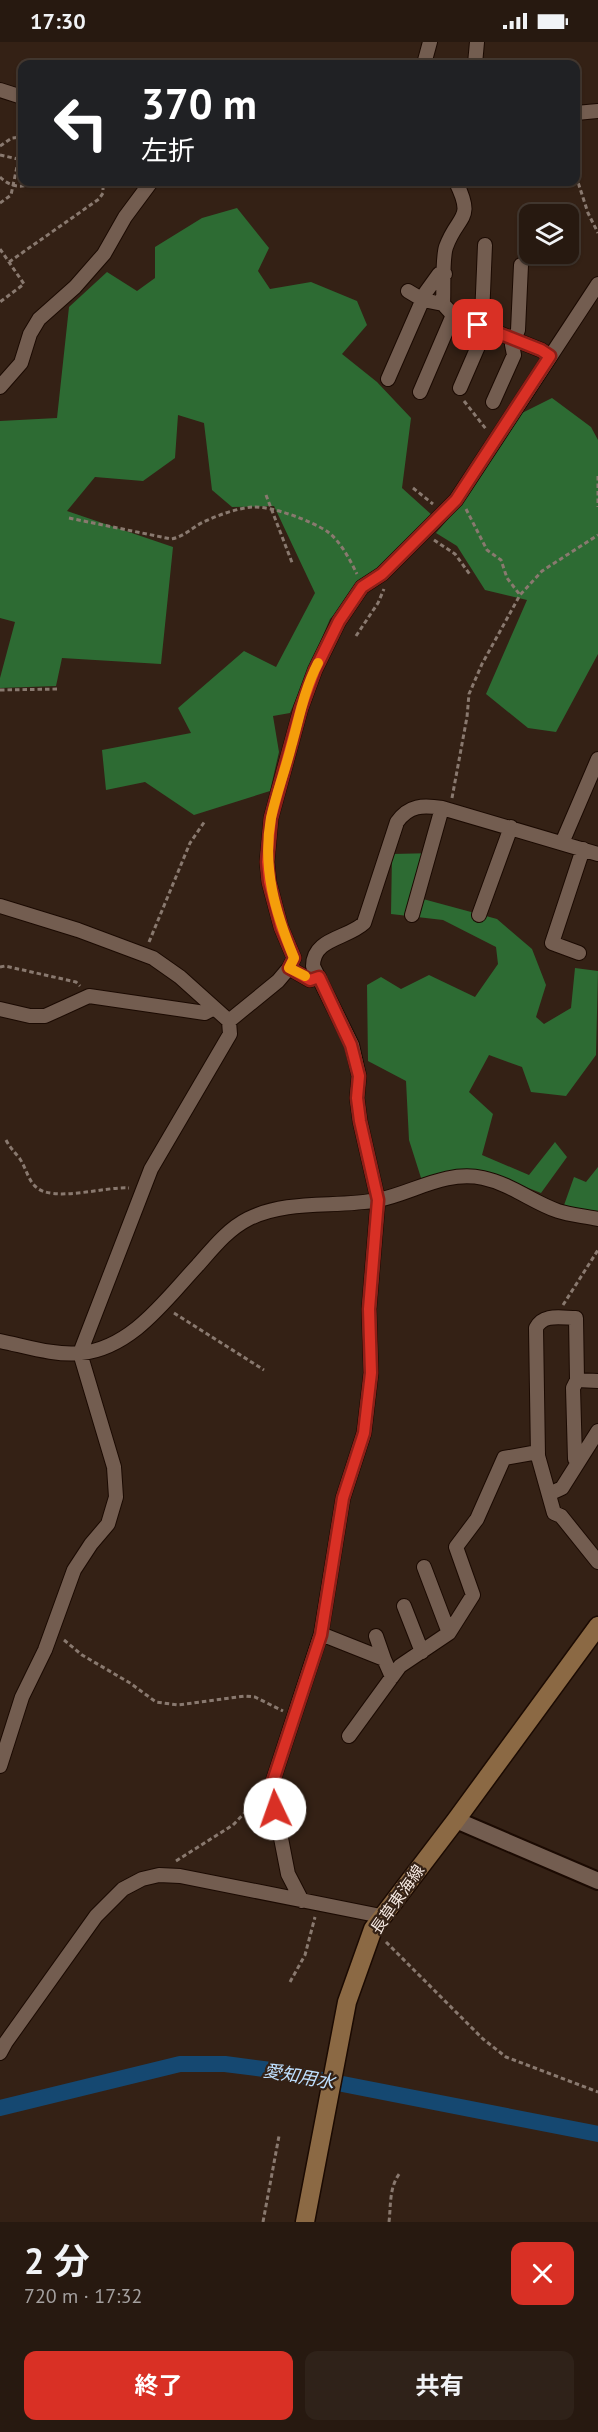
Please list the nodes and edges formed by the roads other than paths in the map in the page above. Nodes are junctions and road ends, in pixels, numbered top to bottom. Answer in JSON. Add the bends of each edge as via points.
{"nodes":[{"id":1,"x":430,"y":42,"type":"edge"},
{"id":2,"x":477,"y":42,"type":"edge"},
{"id":3,"x":425,"y":60,"type":"edge"},
{"id":4,"x":475,"y":60,"type":"edge"},
{"id":5,"x":0,"y":90,"type":"edge"},
{"id":6,"x":18,"y":96,"type":"edge"},
{"id":7,"x":598,"y":111,"type":"edge"},
{"id":8,"x":580,"y":113,"type":"edge"},
{"id":9,"x":149,"y":186,"type":"edge"},
{"id":10,"x":458,"y":186,"type":"edge"},
{"id":11,"x":485,"y":245,"type":"dead end"},
{"id":12,"x":521,"y":265,"type":"dead end"},
{"id":13,"x":445,"y":274,"type":"junction"},
{"id":14,"x":598,"y":284,"type":"edge"},
{"id":15,"x":408,"y":291,"type":"dead end"},
{"id":16,"x":423,"y":300,"type":"junction"},
{"id":17,"x":443,"y":304,"type":"junction"},
{"id":18,"x":453,"y":315,"type":"junction"},
{"id":19,"x":482,"y":327,"type":"junction"},
{"id":20,"x":513,"y":339,"type":"junction"},
{"id":21,"x":550,"y":356,"type":"junction"},
{"id":22,"x":388,"y":378,"type":"dead end"},
{"id":23,"x":0,"y":387,"type":"edge"},
{"id":24,"x":420,"y":392,"type":"dead end"},
{"id":25,"x":458,"y":392,"type":"road end"},
{"id":26,"x":493,"y":402,"type":"dead end"},
{"id":27,"x":598,"y":759,"type":"edge"},
{"id":28,"x":446,"y":809,"type":"junction"},
{"id":29,"x":511,"y":827,"type":"junction"},
{"id":30,"x":562,"y":843,"type":"junction"},
{"id":31,"x":583,"y":849,"type":"junction"},
{"id":32,"x":598,"y":854,"type":"edge"},
{"id":33,"x":0,"y":906,"type":"edge"},
{"id":34,"x":412,"y":915,"type":"dead end"},
{"id":35,"x":479,"y":915,"type":"dead end"},
{"id":36,"x":579,"y":953,"type":"dead end"},
{"id":37,"x":289,"y":968,"type":"junction"},
{"id":38,"x":319,"y":977,"type":"junction"},
{"id":39,"x":214,"y":1008,"type":"junction"},
{"id":40,"x":0,"y":1009,"type":"edge"},
{"id":41,"x":229,"y":1021,"type":"junction"},
{"id":42,"x":378,"y":1200,"type":"junction"},
{"id":43,"x":598,"y":1219,"type":"edge"},
{"id":44,"x":0,"y":1341,"type":"edge"},
{"id":45,"x":80,"y":1353,"type":"junction"},
{"id":46,"x":577,"y":1380,"type":"junction"},
{"id":47,"x":598,"y":1381,"type":"edge"},
{"id":48,"x":598,"y":1431,"type":"edge"},
{"id":49,"x":538,"y":1452,"type":"junction"},
{"id":50,"x":578,"y":1461,"type":"junction"},
{"id":51,"x":549,"y":1494,"type":"junction"},
{"id":52,"x":598,"y":1562,"type":"edge"},
{"id":53,"x":424,"y":1567,"type":"dead end"},
{"id":54,"x":404,"y":1606,"type":"dead end"},
{"id":55,"x":598,"y":1626,"type":"edge"},
{"id":56,"x":449,"y":1633,"type":"junction"},
{"id":57,"x":321,"y":1635,"type":"junction"},
{"id":58,"x":376,"y":1636,"type":"dead end"},
{"id":59,"x":422,"y":1652,"type":"junction"},
{"id":60,"x":384,"y":1659,"type":"junction"},
{"id":61,"x":392,"y":1677,"type":"junction"},
{"id":62,"x":350,"y":1736,"type":"dead end"},
{"id":63,"x":0,"y":1766,"type":"edge"},
{"id":64,"x":456,"y":1820,"type":"junction"},
{"id":65,"x":598,"y":1881,"type":"edge"},
{"id":66,"x":302,"y":1901,"type":"junction"},
{"id":67,"x":377,"y":1922,"type":"junction"},
{"id":68,"x":0,"y":2053,"type":"edge"},
{"id":69,"x":305,"y":2222,"type":"edge"}],
"edges":[{"from":1,"to":3,"type":"street"},
{"from":2,"to":4,"type":"street"},
{"from":5,"to":6,"type":"street"},
{"from":7,"to":8,"type":"street"},
{"from":9,"to":23,"type":"street","via":[[104,254],[39,319],[21,363]]},
{"from":10,"to":13,"type":"street","via":[[465,208],[446,248]]},
{"from":11,"to":19,"type":"street"},
{"from":12,"to":20,"type":"street","via":[[518,330]]},
{"from":13,"to":16,"type":"street","via":[[439,273]]},
{"from":13,"to":17,"type":"street"},
{"from":14,"to":21,"type":"street"},
{"from":15,"to":16,"type":"street"},
{"from":16,"to":17,"type":"street"},
{"from":16,"to":22,"type":"street"},
{"from":17,"to":18,"type":"street"},
{"from":18,"to":19,"type":"street"},
{"from":18,"to":24,"type":"street"},
{"from":19,"to":20,"type":"street"},
{"from":19,"to":25,"type":"street"},
{"from":20,"to":21,"type":"street"},
{"from":20,"to":26,"type":"street","via":[[514,355]]},
{"from":21,"to":37,"type":"street","via":[[457,499],[382,574],[362,587],[339,621],[315,670],[271,818],[267,862],[281,927],[294,958]]},
{"from":27,"to":30,"type":"street"},
{"from":28,"to":29,"type":"street"},
{"from":28,"to":34,"type":"street"},
{"from":28,"to":38,"type":"street","via":[[418,806],[402,815],[364,924],[316,951],[313,966]]},
{"from":29,"to":30,"type":"street"},
{"from":29,"to":35,"type":"street"},
{"from":30,"to":31,"type":"street"},
{"from":31,"to":32,"type":"street"},
{"from":31,"to":36,"type":"street","via":[[552,943]]},
{"from":33,"to":39,"type":"street","via":[[153,958]]},
{"from":37,"to":38,"type":"street","via":[[310,980]]},
{"from":37,"to":41,"type":"street"},
{"from":38,"to":42,"type":"street","via":[[351,1045],[359,1076],[360,1121]]},
{"from":39,"to":40,"type":"street","via":[[205,1013],[88,996],[45,1016]]},
{"from":39,"to":41,"type":"street"},
{"from":41,"to":45,"type":"street","via":[[230,1034],[151,1169]]},
{"from":42,"to":43,"type":"street","via":[[446,1178],[481,1177],[508,1185],[558,1211]]},
{"from":42,"to":45,"type":"street","via":[[269,1209],[245,1220],[223,1237],[133,1331],[101,1349]]},
{"from":42,"to":57,"type":"street","via":[[369,1309],[371,1373],[364,1433],[343,1498]]},
{"from":44,"to":45,"type":"street"},
{"from":45,"to":63,"type":"street","via":[[114,1467],[116,1497],[108,1524],[74,1570],[53,1631],[22,1697]]},
{"from":46,"to":47,"type":"street"},
{"from":46,"to":49,"type":"street","via":[[576,1318],[544,1318],[536,1328]]},
{"from":46,"to":50,"type":"street","via":[[573,1388]]},
{"from":48,"to":50,"type":"street"},
{"from":49,"to":51,"type":"street"},
{"from":49,"to":56,"type":"street","via":[[504,1458],[477,1519],[456,1547],[473,1595]]},
{"from":50,"to":51,"type":"street","via":[[562,1488]]},
{"from":51,"to":52,"type":"street","via":[[554,1513],[561,1516]]},
{"from":53,"to":56,"type":"street"},
{"from":54,"to":59,"type":"street"},
{"from":55,"to":64,"type":"main road","name":"長草東海線"},
{"from":56,"to":59,"type":"street"},
{"from":57,"to":60,"type":"street"},
{"from":57,"to":66,"type":"street","via":[[271,1787],[288,1874]]},
{"from":58,"to":60,"type":"street"},
{"from":59,"to":61,"type":"street","via":[[400,1666]]},
{"from":60,"to":61,"type":"street"},
{"from":61,"to":62,"type":"street"},
{"from":64,"to":65,"type":"street"},
{"from":64,"to":67,"type":"main road","name":"長草東海線"},
{"from":66,"to":67,"type":"street"},
{"from":66,"to":68,"type":"street","via":[[180,1876],[142,1879],[123,1889],[96,1916]]},
{"from":67,"to":69,"type":"main road","name":"長草東海線","via":[[347,2002]]}]}
